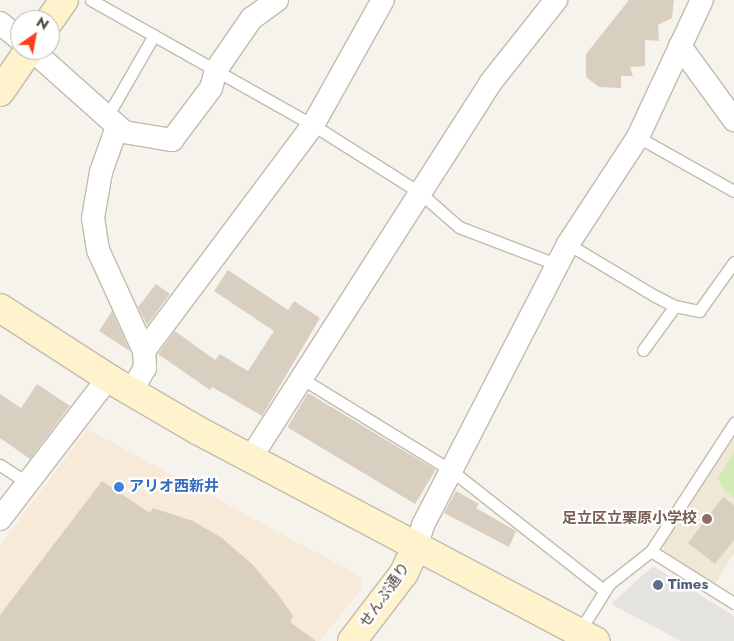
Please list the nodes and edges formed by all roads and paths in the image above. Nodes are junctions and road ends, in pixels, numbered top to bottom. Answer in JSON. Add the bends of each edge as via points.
{"nodes":[{"id":1,"x":91,"y":0,"type":"edge"},
{"id":2,"x":277,"y":0,"type":"edge"},
{"id":3,"x":384,"y":0,"type":"edge"},
{"id":4,"x":556,"y":0,"type":"edge"},
{"id":5,"x":702,"y":0,"type":"edge"},
{"id":6,"x":0,"y":23,"type":"edge"},
{"id":7,"x":10,"y":31,"type":"edge"},
{"id":8,"x":154,"y":35,"type":"junction"},
{"id":9,"x":680,"y":46,"type":"junction"},
{"id":10,"x":23,"y":60,"type":"edge"},
{"id":11,"x":42,"y":60,"type":"edge"},
{"id":12,"x":216,"y":70,"type":"junction"},
{"id":13,"x":0,"y":92,"type":"edge"},
{"id":14,"x":734,"y":120,"type":"edge"},
{"id":15,"x":112,"y":121,"type":"junction"},
{"id":16,"x":313,"y":125,"type":"junction"},
{"id":17,"x":638,"y":137,"type":"junction"},
{"id":18,"x":734,"y":191,"type":"edge"},
{"id":19,"x":419,"y":192,"type":"junction"},
{"id":20,"x":568,"y":244,"type":"junction"},
{"id":21,"x":734,"y":262,"type":"edge"},
{"id":22,"x":558,"y":265,"type":"junction"},
{"id":23,"x":675,"y":306,"type":"junction"},
{"id":24,"x":0,"y":308,"type":"edge"},
{"id":25,"x":643,"y":350,"type":"dead end"},
{"id":26,"x":144,"y":351,"type":"junction"},
{"id":27,"x":108,"y":378,"type":"junction"},
{"id":28,"x":301,"y":378,"type":"junction"},
{"id":29,"x":131,"y":392,"type":"junction"},
{"id":30,"x":734,"y":423,"type":"edge"},
{"id":31,"x":250,"y":459,"type":"junction"},
{"id":32,"x":0,"y":465,"type":"edge"},
{"id":33,"x":452,"y":471,"type":"junction"},
{"id":34,"x":28,"y":483,"type":"junction"},
{"id":35,"x":0,"y":519,"type":"edge"},
{"id":36,"x":416,"y":547,"type":"junction"},
{"id":37,"x":651,"y":551,"type":"junction"},
{"id":38,"x":604,"y":591,"type":"junction"},
{"id":39,"x":734,"y":603,"type":"edge"},
{"id":40,"x":588,"y":637,"type":"edge"},
{"id":41,"x":352,"y":641,"type":"edge"}],
"edges":[{"from":1,"to":8,"type":"lane"},
{"from":2,"to":12,"type":"street","via":[[252,19]]},
{"from":3,"to":16,"type":"street"},
{"from":4,"to":19,"type":"street","via":[[491,82]]},
{"from":5,"to":9,"type":"street"},
{"from":6,"to":7,"type":"street"},
{"from":8,"to":12,"type":"lane"},
{"from":8,"to":15,"type":"lane"},
{"from":9,"to":14,"type":"street"},
{"from":9,"to":17,"type":"street"},
{"from":10,"to":13,"type":"street"},
{"from":11,"to":15,"type":"street"},
{"from":12,"to":15,"type":"street","via":[[211,88],[172,140],[124,132]]},
{"from":12,"to":16,"type":"lane"},
{"from":15,"to":26,"type":"street","via":[[93,218],[98,250]]},
{"from":16,"to":19,"type":"lane"},
{"from":16,"to":26,"type":"street"},
{"from":17,"to":18,"type":"lane"},
{"from":17,"to":20,"type":"street"},
{"from":19,"to":22,"type":"lane","via":[[459,227]]},
{"from":19,"to":28,"type":"street"},
{"from":20,"to":22,"type":"street"},
{"from":20,"to":23,"type":"lane"},
{"from":21,"to":23,"type":"lane","via":[[699,311]]},
{"from":22,"to":33,"type":"street"},
{"from":23,"to":25,"type":"lane"},
{"from":24,"to":27,"type":"street"},
{"from":26,"to":29,"type":"street","via":[[145,368]]},
{"from":27,"to":29,"type":"street"},
{"from":27,"to":34,"type":"street"},
{"from":28,"to":31,"type":"street"},
{"from":28,"to":33,"type":"lane"},
{"from":29,"to":31,"type":"street"},
{"from":30,"to":37,"type":"lane"},
{"from":31,"to":36,"type":"street"},
{"from":32,"to":34,"type":"lane"},
{"from":33,"to":36,"type":"street","via":[[423,525]]},
{"from":33,"to":38,"type":"lane"},
{"from":34,"to":35,"type":"street"},
{"from":36,"to":40,"type":"street"},
{"from":36,"to":41,"type":"street","name":"せんぷ通り","via":[[404,573]]},
{"from":37,"to":38,"type":"lane"},
{"from":37,"to":39,"type":"lane"},
{"from":38,"to":40,"type":"lane"}]}
